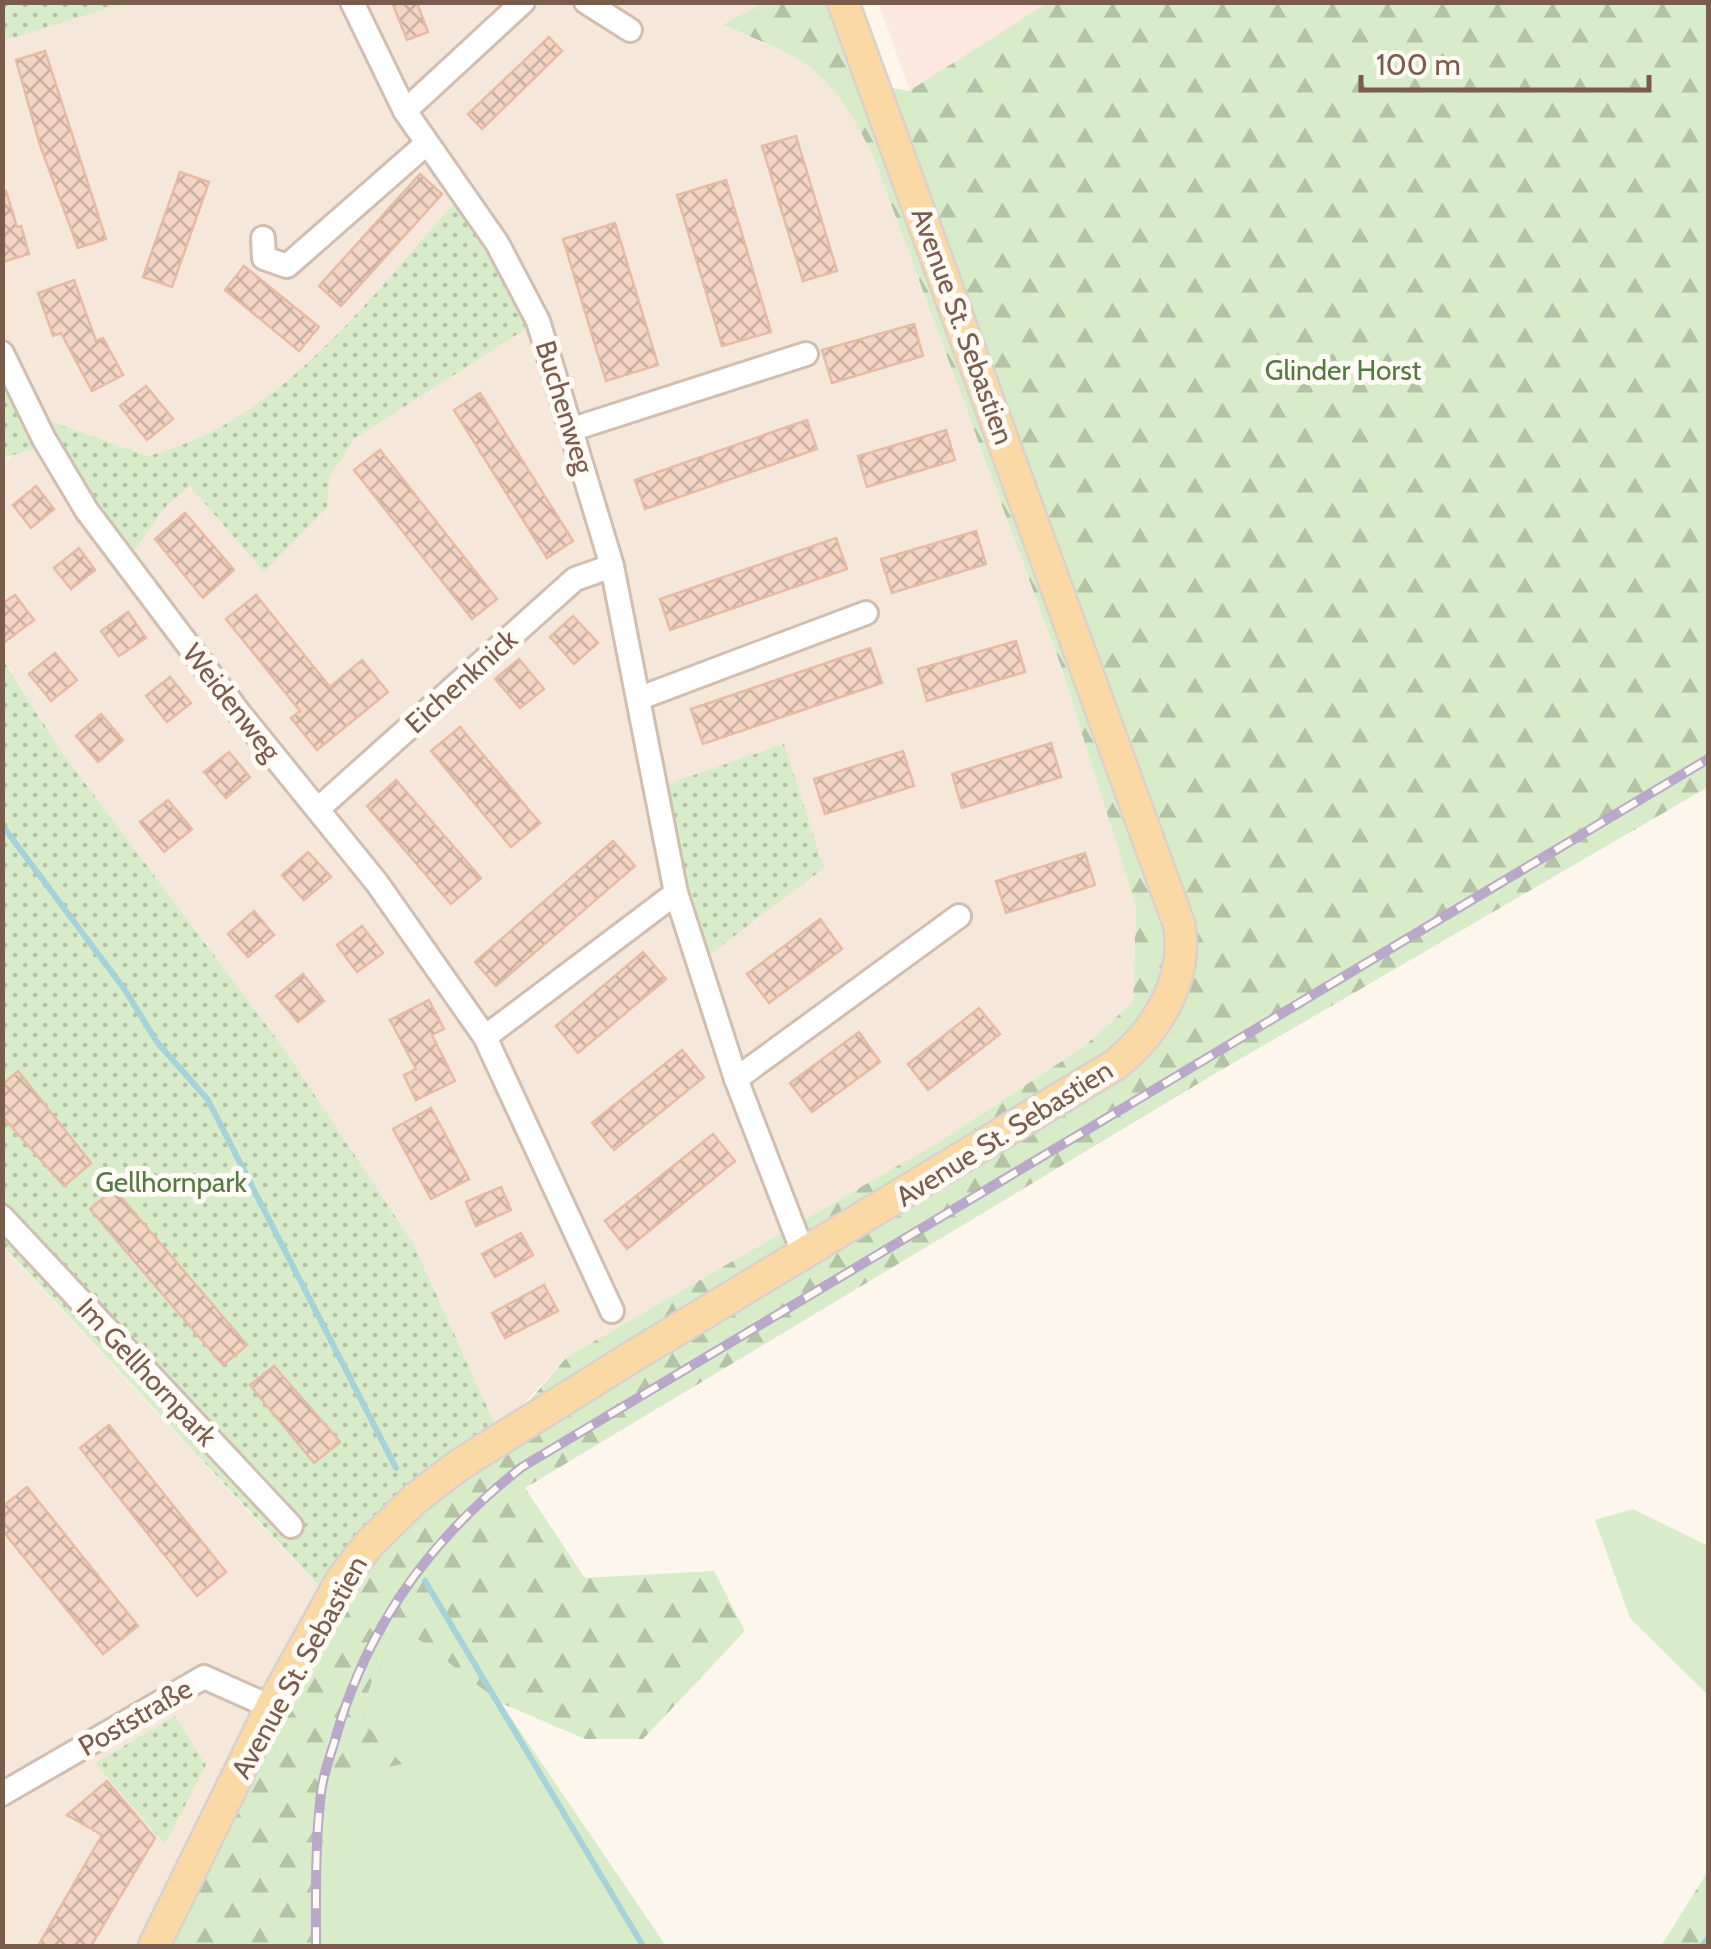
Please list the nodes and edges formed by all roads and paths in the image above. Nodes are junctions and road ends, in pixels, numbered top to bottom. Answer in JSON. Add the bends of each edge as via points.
{"nodes":[{"id":1,"x":352,"y":2,"type":"edge"},
{"id":2,"x":524,"y":2,"type":"edge"},
{"id":3,"x":586,"y":2,"type":"edge"},
{"id":4,"x":843,"y":2,"type":"edge"},
{"id":5,"x":630,"y":30,"type":"dead end"},
{"id":6,"x":406,"y":111,"type":"junction"},
{"id":7,"x":426,"y":144,"type":"junction"},
{"id":8,"x":263,"y":238,"type":"dead end"},
{"id":9,"x":2,"y":353,"type":"edge"},
{"id":10,"x":806,"y":354,"type":"dead end"},
{"id":11,"x":574,"y":429,"type":"junction"},
{"id":12,"x":612,"y":566,"type":"junction"},
{"id":13,"x":866,"y":613,"type":"dead end"},
{"id":14,"x":640,"y":698,"type":"junction"},
{"id":15,"x":318,"y":809,"type":"junction"},
{"id":16,"x":676,"y":893,"type":"junction"},
{"id":17,"x":959,"y":916,"type":"dead end"},
{"id":18,"x":485,"y":1037,"type":"junction"},
{"id":19,"x":736,"y":1078,"type":"junction"},
{"id":20,"x":2,"y":1217,"type":"edge"},
{"id":21,"x":804,"y":1255,"type":"junction"},
{"id":22,"x":612,"y":1311,"type":"dead end"},
{"id":23,"x":292,"y":1526,"type":"dead end"},
{"id":24,"x":271,"y":1708,"type":"junction"},
{"id":25,"x":2,"y":1794,"type":"edge"},
{"id":26,"x":154,"y":1946,"type":"edge"}],
"edges":[{"from":1,"to":6,"type":"street","name":"Buchenweg"},
{"from":2,"to":6,"type":"street"},
{"from":3,"to":5,"type":"street"},
{"from":4,"to":21,"type":"main road","name":"Avenue St. Sebastien","via":[[1184,949],[1159,1016],[1115,1066]]},
{"from":6,"to":7,"type":"street","name":"Buchenweg"},
{"from":7,"to":8,"type":"street","via":[[287,266],[264,258]]},
{"from":7,"to":11,"type":"street","name":"Buchenweg","via":[[497,243],[531,306]]},
{"from":9,"to":15,"type":"street","name":"Weidenweg","via":[[87,511]]},
{"from":10,"to":11,"type":"street"},
{"from":11,"to":12,"type":"street","name":"Buchenweg"},
{"from":12,"to":14,"type":"street","name":"Buchenweg"},
{"from":12,"to":15,"type":"street","name":"Eichenknick","via":[[575,579]]},
{"from":13,"to":14,"type":"street"},
{"from":14,"to":16,"type":"street","name":"Buchenweg"},
{"from":15,"to":18,"type":"street","name":"Weidenweg"},
{"from":16,"to":18,"type":"street"},
{"from":16,"to":19,"type":"street","name":"Buchenweg"},
{"from":17,"to":19,"type":"street"},
{"from":18,"to":22,"type":"street","name":"Weidenweg"},
{"from":19,"to":21,"type":"street","name":"Buchenweg"},
{"from":20,"to":23,"type":"street","name":"Im Gellhornpark"},
{"from":21,"to":24,"type":"main road","name":"Avenue St. Sebastien","via":[[459,1465],[416,1498],[342,1579]]},
{"from":24,"to":25,"type":"street","name":"Poststraße","via":[[204,1677]]},
{"from":24,"to":26,"type":"main road","name":"Avenue St. Sebastien"}]}
